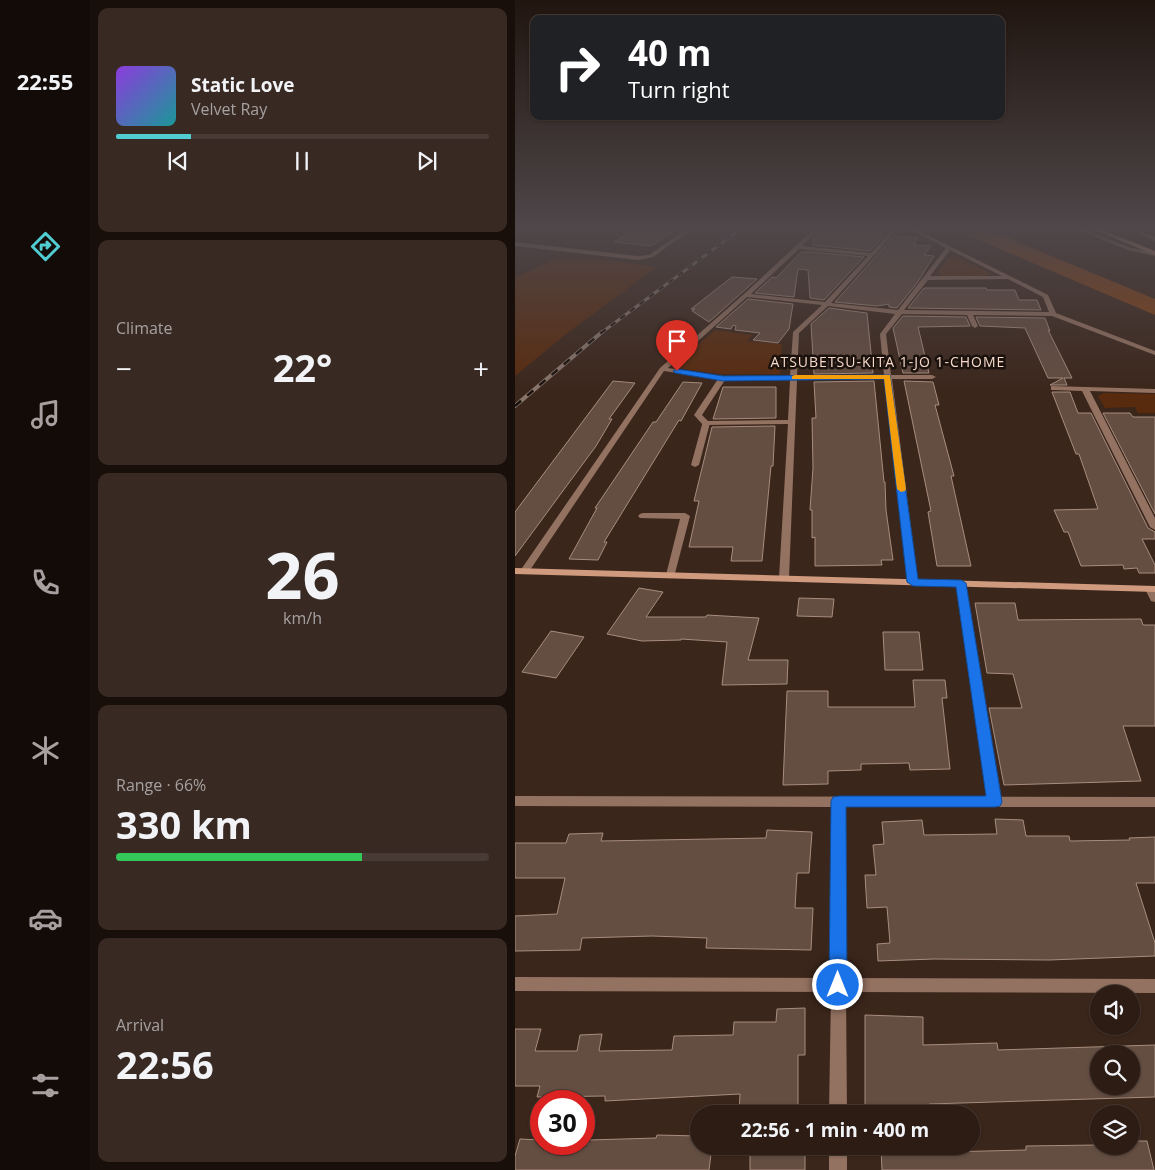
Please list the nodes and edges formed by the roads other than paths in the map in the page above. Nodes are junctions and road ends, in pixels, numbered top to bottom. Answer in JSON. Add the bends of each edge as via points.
{"nodes":[{"id":1,"x":759,"y":283,"type":"edge"},
{"id":2,"x":847,"y":283,"type":"edge"},
{"id":3,"x":921,"y":283,"type":"edge"},
{"id":4,"x":1019,"y":283,"type":"edge"},
{"id":5,"x":746,"y":295,"type":"junction"},
{"id":6,"x":827,"y":304,"type":"junction"},
{"id":7,"x":898,"y":312,"type":"junction"},
{"id":8,"x":969,"y":313,"type":"junction"},
{"id":9,"x":1053,"y":314,"type":"junction"},
{"id":10,"x":975,"y":326,"type":"dead end"},
{"id":11,"x":1155,"y":353,"type":"edge"},
{"id":12,"x":662,"y":369,"type":"junction"},
{"id":13,"x":888,"y":377,"type":"junction"},
{"id":14,"x":932,"y":377,"type":"dead end"},
{"id":15,"x":723,"y":378,"type":"junction"},
{"id":16,"x":794,"y":378,"type":"junction"},
{"id":17,"x":1054,"y":388,"type":"dead end"},
{"id":18,"x":1085,"y":389,"type":"junction"},
{"id":19,"x":1155,"y":391,"type":"edge"},
{"id":20,"x":792,"y":422,"type":"junction"},
{"id":21,"x":706,"y":423,"type":"junction"},
{"id":22,"x":695,"y":465,"type":"dead end"},
{"id":23,"x":643,"y":516,"type":"dead end"},
{"id":24,"x":1155,"y":528,"type":"edge"},
{"id":25,"x":520,"y":571,"type":"edge"},
{"id":26,"x":671,"y":575,"type":"junction"},
{"id":27,"x":784,"y":578,"type":"junction"},
{"id":28,"x":913,"y":582,"type":"junction"},
{"id":29,"x":961,"y":583,"type":"junction"},
{"id":30,"x":1153,"y":589,"type":"edge"},
{"id":31,"x":1155,"y":599,"type":"edge"},
{"id":32,"x":515,"y":801,"type":"edge"},
{"id":33,"x":839,"y":801,"type":"junction"},
{"id":34,"x":995,"y":802,"type":"junction"},
{"id":35,"x":1155,"y":802,"type":"edge"},
{"id":36,"x":515,"y":984,"type":"edge"},
{"id":37,"x":838,"y":985,"type":"junction"},
{"id":38,"x":1155,"y":986,"type":"edge"},
{"id":39,"x":838,"y":1105,"type":"edge"},
{"id":40,"x":838,"y":1155,"type":"edge"},
{"id":41,"x":838,"y":1170,"type":"edge"}],
"edges":[{"from":1,"to":5,"type":"street"},
{"from":2,"to":6,"type":"street"},
{"from":3,"to":7,"type":"street"},
{"from":4,"to":9,"type":"street","via":[[1046,296]]},
{"from":5,"to":6,"type":"street"},
{"from":5,"to":12,"type":"street"},
{"from":6,"to":7,"type":"street"},
{"from":6,"to":16,"type":"street","via":[[797,332]]},
{"from":7,"to":8,"type":"street"},
{"from":7,"to":13,"type":"street","via":[[883,334]]},
{"from":8,"to":9,"type":"street"},
{"from":8,"to":10,"type":"street"},
{"from":9,"to":11,"type":"street"},
{"from":12,"to":15,"type":"street"},
{"from":12,"to":25,"type":"street"},
{"from":13,"to":14,"type":"street"},
{"from":13,"to":16,"type":"street"},
{"from":13,"to":28,"type":"street"},
{"from":15,"to":16,"type":"street"},
{"from":15,"to":21,"type":"street","via":[[697,415]]},
{"from":16,"to":20,"type":"street"},
{"from":17,"to":18,"type":"street"},
{"from":18,"to":19,"type":"street"},
{"from":18,"to":24,"type":"street"},
{"from":20,"to":21,"type":"street"},
{"from":20,"to":27,"type":"street"},
{"from":21,"to":22,"type":"street"},
{"from":23,"to":26,"type":"street","via":[[685,516]]},
{"from":25,"to":26,"type":"street"},
{"from":26,"to":27,"type":"street"},
{"from":27,"to":28,"type":"street"},
{"from":28,"to":29,"type":"street"},
{"from":29,"to":30,"type":"street"},
{"from":29,"to":34,"type":"street"},
{"from":30,"to":31,"type":"street"},
{"from":32,"to":33,"type":"street"},
{"from":33,"to":34,"type":"street"},
{"from":33,"to":37,"type":"street"},
{"from":34,"to":35,"type":"street"},
{"from":36,"to":37,"type":"street"},
{"from":37,"to":38,"type":"street"},
{"from":37,"to":39,"type":"street"},
{"from":40,"to":41,"type":"street"}]}
